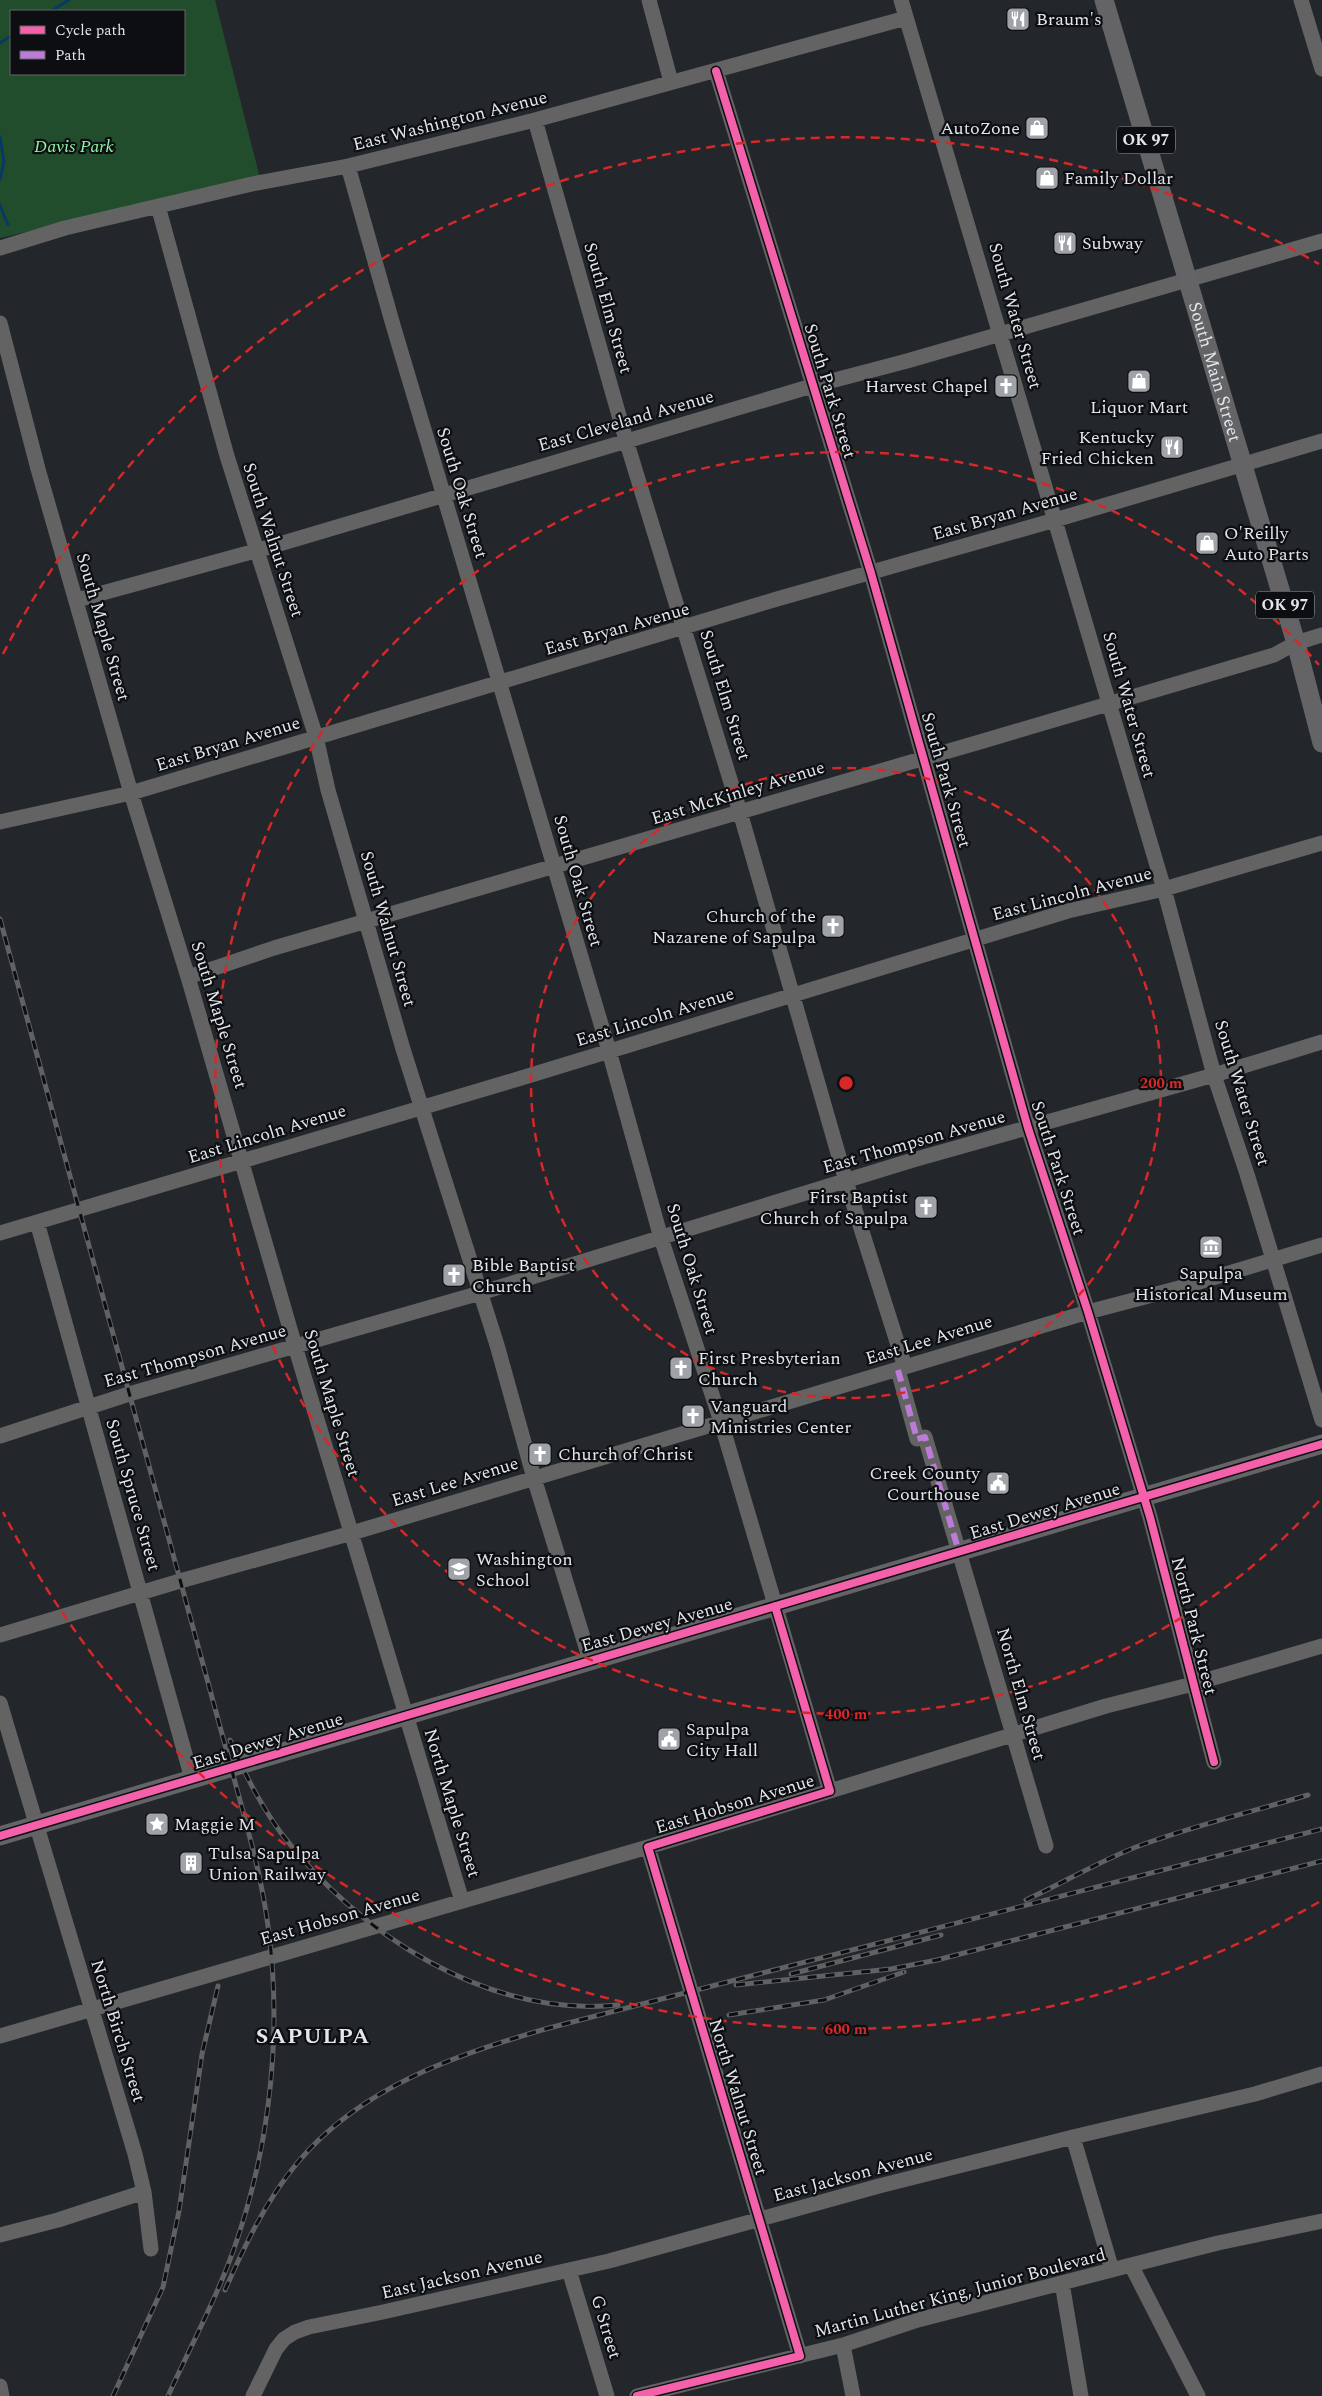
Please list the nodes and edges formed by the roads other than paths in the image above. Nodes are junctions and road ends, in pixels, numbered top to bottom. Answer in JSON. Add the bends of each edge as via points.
{"nodes":[{"id":1,"x":649,"y":0,"type":"edge"},
{"id":2,"x":901,"y":0,"type":"edge"},
{"id":3,"x":1104,"y":0,"type":"edge"},
{"id":4,"x":1302,"y":0,"type":"edge"},
{"id":5,"x":906,"y":18,"type":"junction"},
{"id":6,"x":1322,"y":69,"type":"edge"},
{"id":7,"x":716,"y":71,"type":"junction"},
{"id":8,"x":671,"y":82,"type":"junction"},
{"id":9,"x":535,"y":120,"type":"junction"},
{"id":10,"x":348,"y":166,"type":"junction"},
{"id":11,"x":158,"y":206,"type":"junction"},
{"id":12,"x":1322,"y":241,"type":"edge"},
{"id":13,"x":0,"y":248,"type":"edge"},
{"id":14,"x":1187,"y":280,"type":"junction"},
{"id":15,"x":0,"y":324,"type":"edge"},
{"id":16,"x":1000,"y":334,"type":"junction"},
{"id":17,"x":812,"y":386,"type":"junction"},
{"id":18,"x":626,"y":440,"type":"junction"},
{"id":19,"x":1322,"y":441,"type":"edge"},
{"id":20,"x":1242,"y":464,"type":"junction"},
{"id":21,"x":443,"y":495,"type":"junction"},
{"id":22,"x":1055,"y":520,"type":"junction"},
{"id":23,"x":257,"y":550,"type":"junction"},
{"id":24,"x":871,"y":573,"type":"junction"},
{"id":25,"x":77,"y":600,"type":"junction"},
{"id":26,"x":685,"y":628,"type":"junction"},
{"id":27,"x":1322,"y":636,"type":"edge"},
{"id":28,"x":1296,"y":643,"type":"junction"},
{"id":29,"x":501,"y":683,"type":"junction"},
{"id":30,"x":1109,"y":705,"type":"junction"},
{"id":31,"x":316,"y":737,"type":"junction"},
{"id":32,"x":1322,"y":743,"type":"edge"},
{"id":33,"x":924,"y":757,"type":"junction"},
{"id":34,"x":131,"y":793,"type":"junction"},
{"id":35,"x":740,"y":812,"type":"junction"},
{"id":36,"x":0,"y":822,"type":"edge"},
{"id":37,"x":1322,"y":843,"type":"edge"},
{"id":38,"x":554,"y":867,"type":"junction"},
{"id":39,"x":1164,"y":889,"type":"junction"},
{"id":40,"x":366,"y":921,"type":"junction"},
{"id":41,"x":975,"y":939,"type":"junction"},
{"id":42,"x":188,"y":977,"type":"junction"},
{"id":43,"x":792,"y":994,"type":"junction"},
{"id":44,"x":1322,"y":1042,"type":"edge"},
{"id":45,"x":609,"y":1051,"type":"junction"},
{"id":46,"x":1214,"y":1075,"type":"junction"},
{"id":47,"x":422,"y":1107,"type":"junction"},
{"id":48,"x":1028,"y":1128,"type":"junction"},
{"id":49,"x":242,"y":1162,"type":"junction"},
{"id":50,"x":846,"y":1181,"type":"junction"},
{"id":51,"x":37,"y":1222,"type":"junction"},
{"id":52,"x":0,"y":1233,"type":"edge"},
{"id":53,"x":661,"y":1238,"type":"junction"},
{"id":54,"x":1322,"y":1244,"type":"edge"},
{"id":55,"x":1274,"y":1260,"type":"junction"},
{"id":56,"x":480,"y":1293,"type":"junction"},
{"id":57,"x":1088,"y":1312,"type":"junction"},
{"id":58,"x":295,"y":1346,"type":"junction"},
{"id":59,"x":901,"y":1368,"type":"junction"},
{"id":60,"x":89,"y":1407,"type":"junction"},
{"id":61,"x":1322,"y":1420,"type":"edge"},
{"id":62,"x":721,"y":1422,"type":"junction"},
{"id":63,"x":0,"y":1436,"type":"edge"},
{"id":64,"x":1322,"y":1444,"type":"edge"},
{"id":65,"x":534,"y":1478,"type":"junction"},
{"id":66,"x":1144,"y":1497,"type":"junction"},
{"id":67,"x":352,"y":1533,"type":"junction"},
{"id":68,"x":960,"y":1552,"type":"junction"},
{"id":69,"x":141,"y":1592,"type":"junction"},
{"id":70,"x":776,"y":1606,"type":"junction"},
{"id":71,"x":0,"y":1635,"type":"edge"},
{"id":72,"x":1322,"y":1646,"type":"edge"},
{"id":73,"x":590,"y":1660,"type":"junction"},
{"id":74,"x":1193,"y":1684,"type":"junction"},
{"id":75,"x":0,"y":1703,"type":"edge"},
{"id":76,"x":406,"y":1715,"type":"junction"},
{"id":77,"x":1013,"y":1734,"type":"junction"},
{"id":78,"x":1214,"y":1762,"type":"dead end"},
{"id":79,"x":192,"y":1779,"type":"junction"},
{"id":80,"x":830,"y":1791,"type":"junction"},
{"id":81,"x":38,"y":1825,"type":"junction"},
{"id":82,"x":0,"y":1836,"type":"edge"},
{"id":83,"x":1046,"y":1846,"type":"dead end"},
{"id":84,"x":648,"y":1847,"type":"junction"},
{"id":85,"x":462,"y":1901,"type":"junction"},
{"id":86,"x":92,"y":2010,"type":"junction"},
{"id":87,"x":0,"y":2036,"type":"edge"},
{"id":88,"x":1321,"y":2078,"type":"edge"},
{"id":89,"x":1073,"y":2137,"type":"junction"},
{"id":90,"x":144,"y":2192,"type":"junction"},
{"id":91,"x":759,"y":2219,"type":"junction"},
{"id":92,"x":1322,"y":2221,"type":"edge"},
{"id":93,"x":0,"y":2235,"type":"edge"},
{"id":94,"x":151,"y":2249,"type":"dead end"},
{"id":95,"x":1131,"y":2265,"type":"junction"},
{"id":96,"x":569,"y":2270,"type":"junction"},
{"id":97,"x":1112,"y":2270,"type":"junction"},
{"id":98,"x":1062,"y":2283,"type":"junction"},
{"id":99,"x":843,"y":2345,"type":"junction"},
{"id":100,"x":800,"y":2356,"type":"junction"},
{"id":101,"x":0,"y":2386,"type":"edge"},
{"id":102,"x":665,"y":2392,"type":"edge"},
{"id":103,"x":2,"y":2396,"type":"edge"},
{"id":104,"x":253,"y":2396,"type":"edge"},
{"id":105,"x":607,"y":2396,"type":"edge"},
{"id":106,"x":637,"y":2396,"type":"edge"},
{"id":107,"x":852,"y":2396,"type":"edge"},
{"id":108,"x":1081,"y":2396,"type":"edge"},
{"id":109,"x":1198,"y":2396,"type":"edge"}],
"edges":[{"from":1,"to":8,"type":"street"},
{"from":2,"to":5,"type":"street","name":"South Water Street"},
{"from":3,"to":14,"type":"main road","name":"South Main Street","number":"OK 97"},
{"from":4,"to":6,"type":"street"},
{"from":5,"to":7,"type":"street","name":"East Washington Avenue"},
{"from":5,"to":16,"type":"street","name":"South Water Street"},
{"from":7,"to":8,"type":"street","name":"East Washington Avenue"},
{"from":7,"to":17,"type":"street","name":"South Park Street"},
{"from":8,"to":9,"type":"street","name":"East Washington Avenue"},
{"from":9,"to":10,"type":"street","name":"East Washington Avenue"},
{"from":9,"to":18,"type":"street","name":"South Elm Street"},
{"from":10,"to":11,"type":"street","name":"East Washington Avenue"},
{"from":10,"to":21,"type":"street","name":"South Oak Street"},
{"from":11,"to":13,"type":"street","name":"East Washington Avenue","via":[[65,228]]},
{"from":11,"to":23,"type":"street","name":"South Walnut Street","via":[[227,456]]},
{"from":12,"to":14,"type":"street","name":"East Cleveland Avenue"},
{"from":14,"to":16,"type":"street","name":"East Cleveland Avenue"},
{"from":14,"to":20,"type":"main road","name":"South Main Street","number":"OK 97"},
{"from":15,"to":25,"type":"street","name":"South Maple Street"},
{"from":16,"to":17,"type":"street","name":"East Cleveland Avenue"},
{"from":16,"to":22,"type":"street","name":"South Water Street"},
{"from":17,"to":18,"type":"street","name":"East Cleveland Avenue"},
{"from":17,"to":24,"type":"street","name":"South Park Street"},
{"from":18,"to":21,"type":"street","name":"East Cleveland Avenue"},
{"from":18,"to":26,"type":"street","name":"South Elm Street"},
{"from":19,"to":20,"type":"street","name":"East Bryan Avenue"},
{"from":20,"to":22,"type":"street","name":"East Bryan Avenue"},
{"from":20,"to":28,"type":"main road","name":"South Main Street","number":"OK 97"},
{"from":21,"to":23,"type":"street","name":"East Cleveland Avenue"},
{"from":21,"to":29,"type":"street","name":"South Oak Street"},
{"from":22,"to":24,"type":"street","name":"East Bryan Avenue"},
{"from":22,"to":30,"type":"street","name":"South Water Street"},
{"from":23,"to":25,"type":"street","name":"East Cleveland Avenue"},
{"from":23,"to":31,"type":"street","name":"South Walnut Street"},
{"from":24,"to":26,"type":"street","name":"East Bryan Avenue"},
{"from":24,"to":33,"type":"street","name":"South Park Street"},
{"from":25,"to":34,"type":"street","name":"South Maple Street"},
{"from":26,"to":29,"type":"street","name":"East Bryan Avenue"},
{"from":26,"to":35,"type":"street","name":"South Elm Street"},
{"from":27,"to":28,"type":"street","name":"East McKinley Avenue"},
{"from":28,"to":30,"type":"street","name":"East McKinley Avenue","via":[[1274,655]]},
{"from":28,"to":32,"type":"main road","name":"South Main Street","number":"OK 97"},
{"from":29,"to":31,"type":"street","name":"East Bryan Avenue"},
{"from":29,"to":38,"type":"street","name":"South Oak Street"},
{"from":30,"to":33,"type":"street","name":"East McKinley Avenue"},
{"from":30,"to":39,"type":"street","name":"South Water Street"},
{"from":31,"to":34,"type":"street","name":"East Bryan Avenue"},
{"from":31,"to":40,"type":"street","name":"South Walnut Street"},
{"from":33,"to":35,"type":"street","name":"East McKinley Avenue"},
{"from":33,"to":41,"type":"street","name":"South Park Street"},
{"from":34,"to":36,"type":"street","name":"East Bryan Avenue"},
{"from":34,"to":42,"type":"street","name":"South Maple Street"},
{"from":35,"to":38,"type":"street","name":"East McKinley Avenue"},
{"from":35,"to":43,"type":"street","name":"South Elm Street"},
{"from":37,"to":39,"type":"street","name":"East Lincoln Avenue"},
{"from":38,"to":40,"type":"street","name":"East McKinley Avenue"},
{"from":38,"to":45,"type":"street","name":"South Oak Street"},
{"from":39,"to":41,"type":"street","name":"East Lincoln Avenue","via":[[1068,911]]},
{"from":39,"to":46,"type":"street","name":"South Water Street"},
{"from":40,"to":42,"type":"street","name":"East McKinley Avenue"},
{"from":40,"to":47,"type":"street","name":"South Walnut Street"},
{"from":41,"to":43,"type":"street","name":"East Lincoln Avenue"},
{"from":41,"to":48,"type":"street","name":"South Park Street"},
{"from":42,"to":49,"type":"street","name":"South Maple Street"},
{"from":43,"to":45,"type":"street","name":"East Lincoln Avenue"},
{"from":43,"to":50,"type":"street","name":"South Elm Street"},
{"from":44,"to":46,"type":"street","name":"East Thompson Avenue"},
{"from":45,"to":47,"type":"street","name":"East Lincoln Avenue"},
{"from":45,"to":53,"type":"street","name":"South Oak Street"},
{"from":46,"to":48,"type":"street","name":"East Thompson Avenue"},
{"from":46,"to":55,"type":"street","name":"South Water Street"},
{"from":47,"to":49,"type":"street","name":"East Lincoln Avenue"},
{"from":47,"to":56,"type":"street","name":"South Walnut Street"},
{"from":48,"to":50,"type":"street","name":"East Thompson Avenue"},
{"from":48,"to":57,"type":"street","name":"South Park Street"},
{"from":49,"to":51,"type":"street","name":"East Lincoln Avenue"},
{"from":49,"to":58,"type":"street","name":"South Maple Street"},
{"from":50,"to":53,"type":"street","name":"East Thompson Avenue"},
{"from":50,"to":59,"type":"street","name":"South Elm Street"},
{"from":51,"to":52,"type":"street","name":"East Lincoln Avenue"},
{"from":51,"to":60,"type":"street","name":"South Spruce Street"},
{"from":53,"to":56,"type":"street","name":"East Thompson Avenue"},
{"from":53,"to":62,"type":"street","name":"South Oak Street"},
{"from":54,"to":55,"type":"street","name":"East Lee Avenue"},
{"from":55,"to":57,"type":"street","name":"East Lee Avenue"},
{"from":55,"to":61,"type":"street","name":"South Water Street"},
{"from":56,"to":58,"type":"street","name":"East Thompson Avenue"},
{"from":56,"to":65,"type":"street","name":"South Walnut Street"},
{"from":57,"to":59,"type":"street","name":"East Lee Avenue"},
{"from":57,"to":66,"type":"street","name":"South Park Street"},
{"from":58,"to":60,"type":"street","name":"East Thompson Avenue"},
{"from":58,"to":67,"type":"street","name":"South Maple Street"},
{"from":59,"to":62,"type":"street","name":"East Lee Avenue"},
{"from":59,"to":68,"type":"street","name":"South Elm Street","via":[[917,1439],[925,1437]]},
{"from":60,"to":63,"type":"street","name":"East Thompson Avenue"},
{"from":60,"to":69,"type":"street","name":"South Spruce Street"},
{"from":62,"to":65,"type":"street","name":"East Lee Avenue"},
{"from":62,"to":70,"type":"street","name":"South Oak Street"},
{"from":64,"to":66,"type":"main road","name":"East Dewey Avenue"},
{"from":65,"to":67,"type":"street","name":"East Lee Avenue"},
{"from":65,"to":73,"type":"street","name":"South Walnut Street"},
{"from":66,"to":68,"type":"main road","name":"East Dewey Avenue"},
{"from":66,"to":74,"type":"street","name":"North Park Street"},
{"from":67,"to":69,"type":"street","name":"East Lee Avenue"},
{"from":67,"to":76,"type":"street","name":"South Maple Street"},
{"from":68,"to":70,"type":"main road","name":"East Dewey Avenue"},
{"from":68,"to":77,"type":"street","name":"North Elm Street"},
{"from":69,"to":71,"type":"street","name":"East Lee Avenue"},
{"from":69,"to":79,"type":"street","name":"South Spruce Street"},
{"from":70,"to":73,"type":"main road","name":"East Dewey Avenue"},
{"from":70,"to":80,"type":"street","name":"South Oak Street"},
{"from":72,"to":74,"type":"street","name":"East Hobson Avenue"},
{"from":73,"to":76,"type":"main road","name":"East Dewey Avenue"},
{"from":74,"to":77,"type":"street","name":"East Hobson Avenue"},
{"from":74,"to":78,"type":"street","name":"North Park Street"},
{"from":75,"to":81,"type":"street","name":"North Birch Street"},
{"from":76,"to":79,"type":"main road","name":"East Dewey Avenue"},
{"from":76,"to":85,"type":"street","name":"North Maple Street"},
{"from":77,"to":80,"type":"street","name":"East Hobson Avenue"},
{"from":77,"to":83,"type":"street","name":"North Elm Street"},
{"from":79,"to":81,"type":"main road","name":"East Dewey Avenue"},
{"from":80,"to":84,"type":"street","name":"East Hobson Avenue"},
{"from":81,"to":82,"type":"main road","name":"East Dewey Avenue"},
{"from":81,"to":86,"type":"street","name":"North Birch Street"},
{"from":84,"to":85,"type":"street","name":"East Hobson Avenue"},
{"from":84,"to":91,"type":"street","name":"North Walnut Street"},
{"from":85,"to":86,"type":"street","name":"East Hobson Avenue"},
{"from":86,"to":87,"type":"street","name":"East Hobson Avenue"},
{"from":86,"to":90,"type":"street","name":"North Birch Street"},
{"from":88,"to":89,"type":"street","name":"East Jackson Avenue"},
{"from":89,"to":91,"type":"street","name":"East Jackson Avenue"},
{"from":89,"to":97,"type":"street"},
{"from":90,"to":93,"type":"street"},
{"from":90,"to":94,"type":"street","name":"North Birch Street"},
{"from":91,"to":96,"type":"street","name":"East Jackson Avenue"},
{"from":91,"to":100,"type":"street","name":"North Walnut Street"},
{"from":92,"to":95,"type":"street","name":"Martin Luther King, Junior Boulevard","via":[[1218,2242]]},
{"from":95,"to":97,"type":"street","name":"Martin Luther King, Junior Boulevard"},
{"from":95,"to":109,"type":"street"},
{"from":96,"to":104,"type":"street","name":"East Jackson Avenue","via":[[336,2320],[295,2332],[276,2350]]},
{"from":96,"to":105,"type":"street","name":"G Street"},
{"from":97,"to":98,"type":"street","name":"Martin Luther King, Junior Boulevard"},
{"from":98,"to":99,"type":"street","name":"Martin Luther King, Junior Boulevard","via":[[918,2320]]},
{"from":98,"to":108,"type":"street"},
{"from":99,"to":100,"type":"street","name":"Martin Luther King, Junior Boulevard"},
{"from":99,"to":107,"type":"street"},
{"from":100,"to":102,"type":"street","name":"Martin Luther King, Junior Boulevard"},
{"from":101,"to":103,"type":"street"},
{"from":102,"to":106,"type":"street","name":"Martin Luther King, Junior Boulevard"}]}
